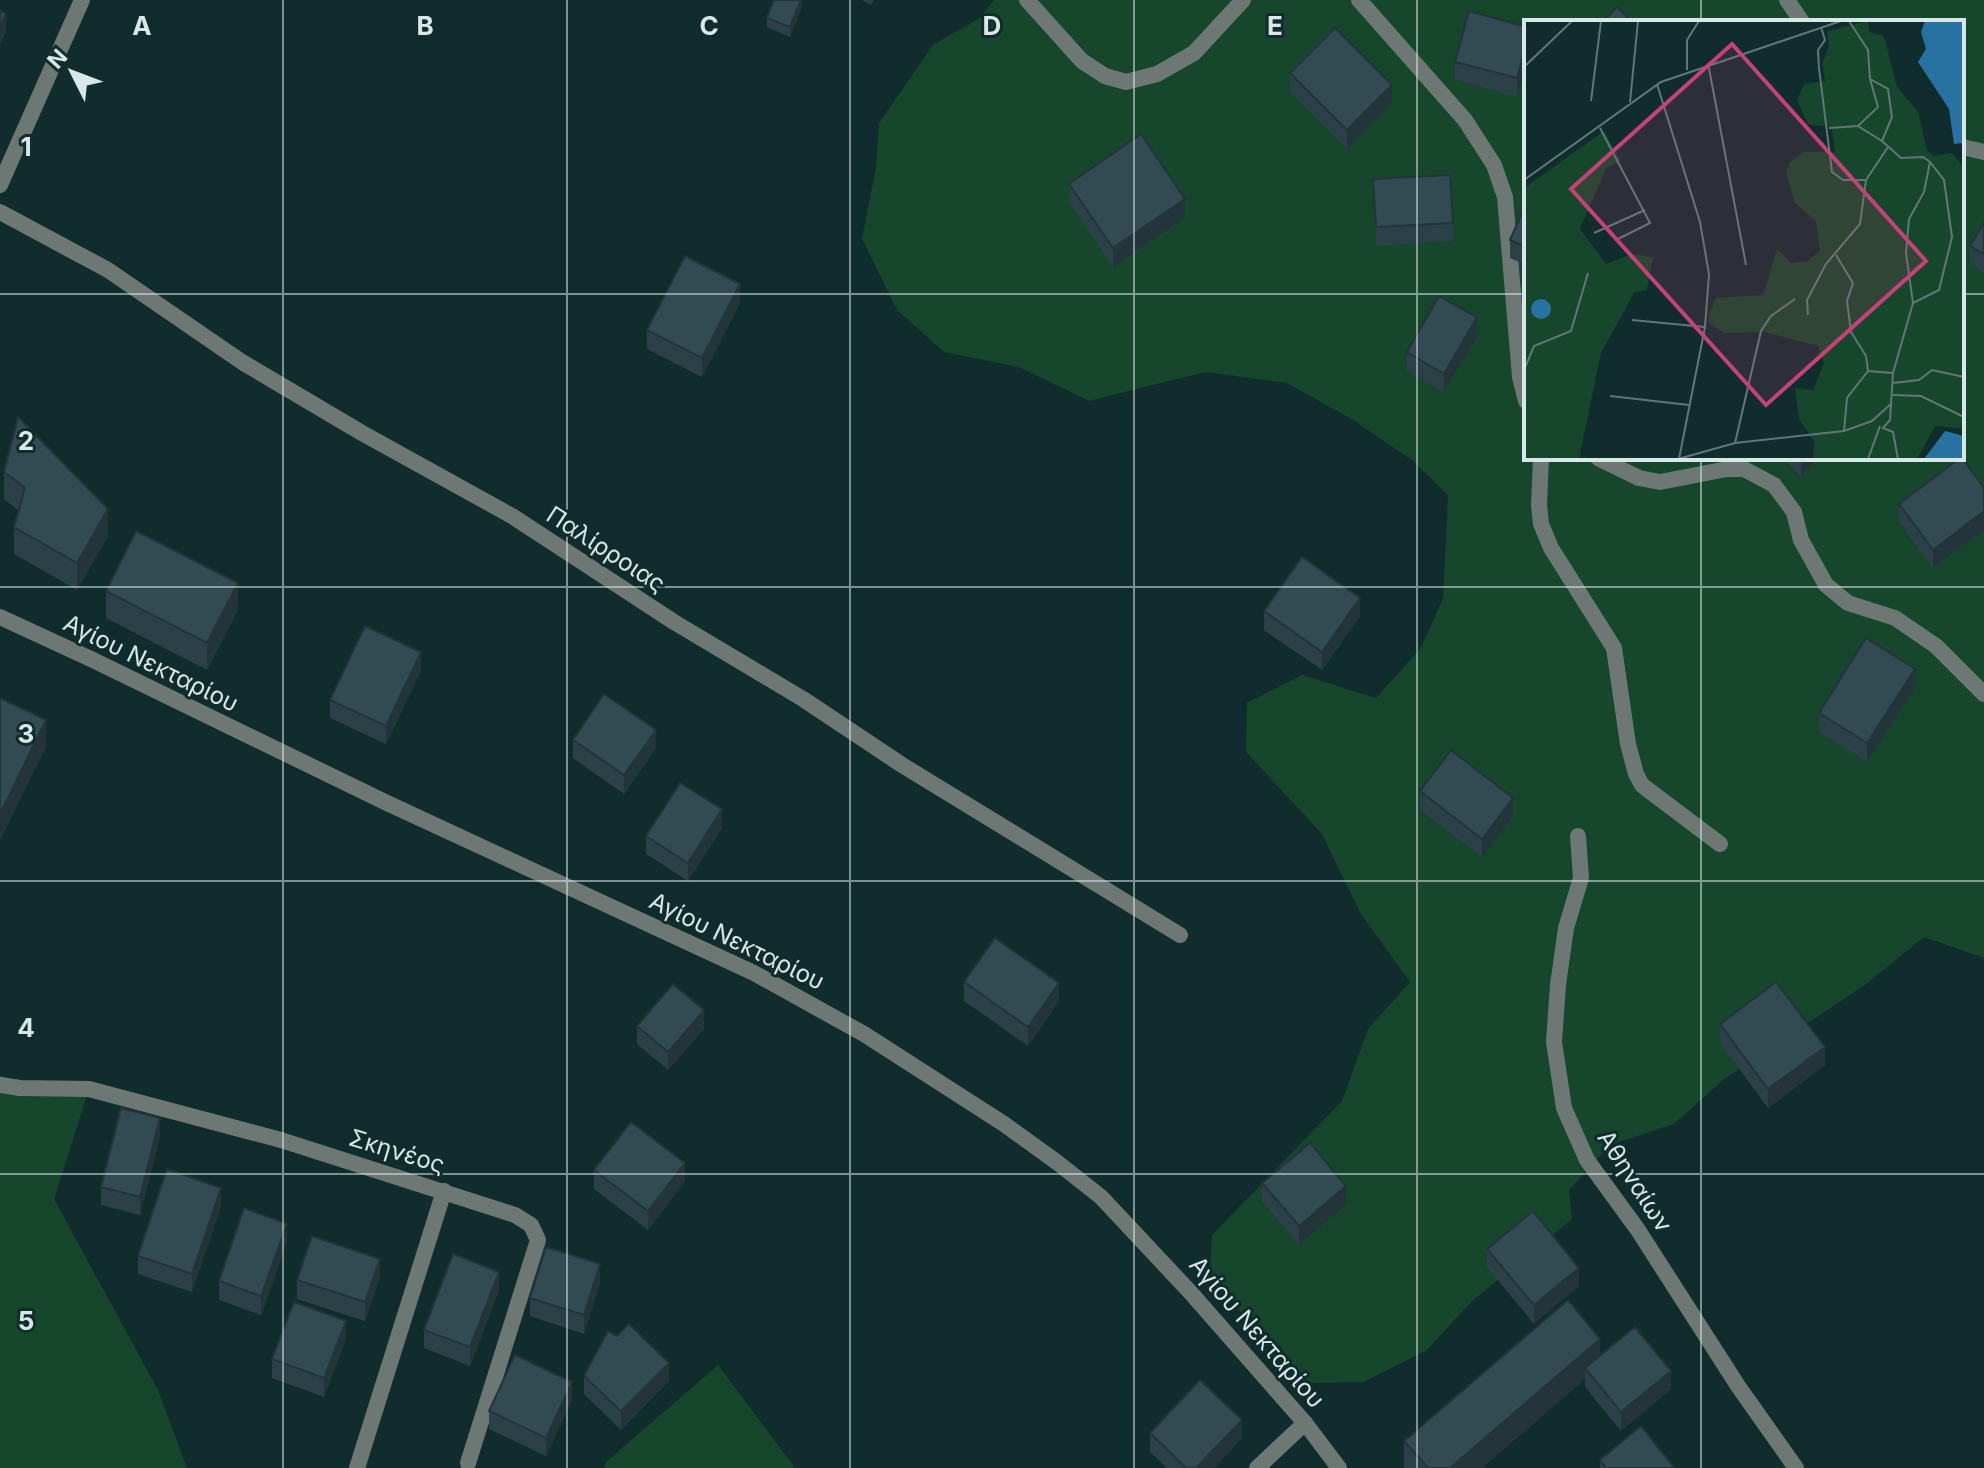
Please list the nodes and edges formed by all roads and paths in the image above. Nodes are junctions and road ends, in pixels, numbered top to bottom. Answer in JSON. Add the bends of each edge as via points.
{"nodes":[{"id":1,"x":82,"y":0,"type":"edge"},
{"id":2,"x":1027,"y":0,"type":"edge"},
{"id":3,"x":1243,"y":0,"type":"edge"},
{"id":4,"x":1359,"y":0,"type":"edge"},
{"id":5,"x":1787,"y":0,"type":"edge"},
{"id":6,"x":1801,"y":20,"type":"edge"},
{"id":7,"x":1964,"y":147,"type":"edge"},
{"id":8,"x":1984,"y":152,"type":"edge"},
{"id":9,"x":0,"y":185,"type":"edge"},
{"id":10,"x":0,"y":212,"type":"edge"},
{"id":11,"x":1524,"y":393,"type":"edge"},
{"id":12,"x":1541,"y":460,"type":"edge"},
{"id":13,"x":1602,"y":460,"type":"edge"},
{"id":14,"x":0,"y":617,"type":"edge"},
{"id":15,"x":1984,"y":694,"type":"edge"},
{"id":16,"x":1578,"y":836,"type":"dead end"},
{"id":17,"x":1720,"y":844,"type":"dead end"},
{"id":18,"x":1180,"y":935,"type":"dead end"},
{"id":19,"x":0,"y":1085,"type":"edge"},
{"id":20,"x":444,"y":1191,"type":"junction"},
{"id":21,"x":1305,"y":1423,"type":"junction"},
{"id":22,"x":468,"y":1463,"type":"dead end"},
{"id":23,"x":357,"y":1468,"type":"edge"},
{"id":24,"x":1257,"y":1468,"type":"edge"},
{"id":25,"x":1339,"y":1468,"type":"edge"},
{"id":26,"x":1796,"y":1468,"type":"edge"}],
"edges":[{"from":1,"to":9,"type":"street"},
{"from":2,"to":3,"type":"street","via":[[1082,61],[1126,82],[1157,74],[1194,53]]},
{"from":4,"to":11,"type":"street","via":[[1465,120],[1494,165],[1505,197]]},
{"from":5,"to":6,"type":"street"},
{"from":7,"to":8,"type":"street"},
{"from":10,"to":18,"type":"street","name":"Παλίρροιας","via":[[108,270],[255,370],[512,516]]},
{"from":12,"to":17,"type":"street","via":[[1541,524],[1614,648],[1638,780]]},
{"from":13,"to":15,"type":"street","via":[[1660,482],[1744,469],[1774,485],[1794,512],[1801,540],[1826,585],[1848,603],[1895,618],[1936,646]]},
{"from":14,"to":21,"type":"street","name":"Αγίου Νεκταρίου","via":[[754,973],[864,1034],[1004,1124],[1101,1197]]},
{"from":16,"to":26,"type":"street","name":"Αθηναίων","via":[[1581,878],[1566,928],[1554,1042],[1564,1108],[1587,1160]]},
{"from":19,"to":20,"type":"street","name":"Σκηνέος","via":[[89,1089],[281,1140]]},
{"from":20,"to":22,"type":"street","name":"Σκηνέος","via":[[515,1215],[531,1225],[538,1240]]},
{"from":20,"to":23,"type":"street"},
{"from":21,"to":24,"type":"street"},
{"from":21,"to":25,"type":"street","name":"Αγίου Νεκταρίου"}]}
